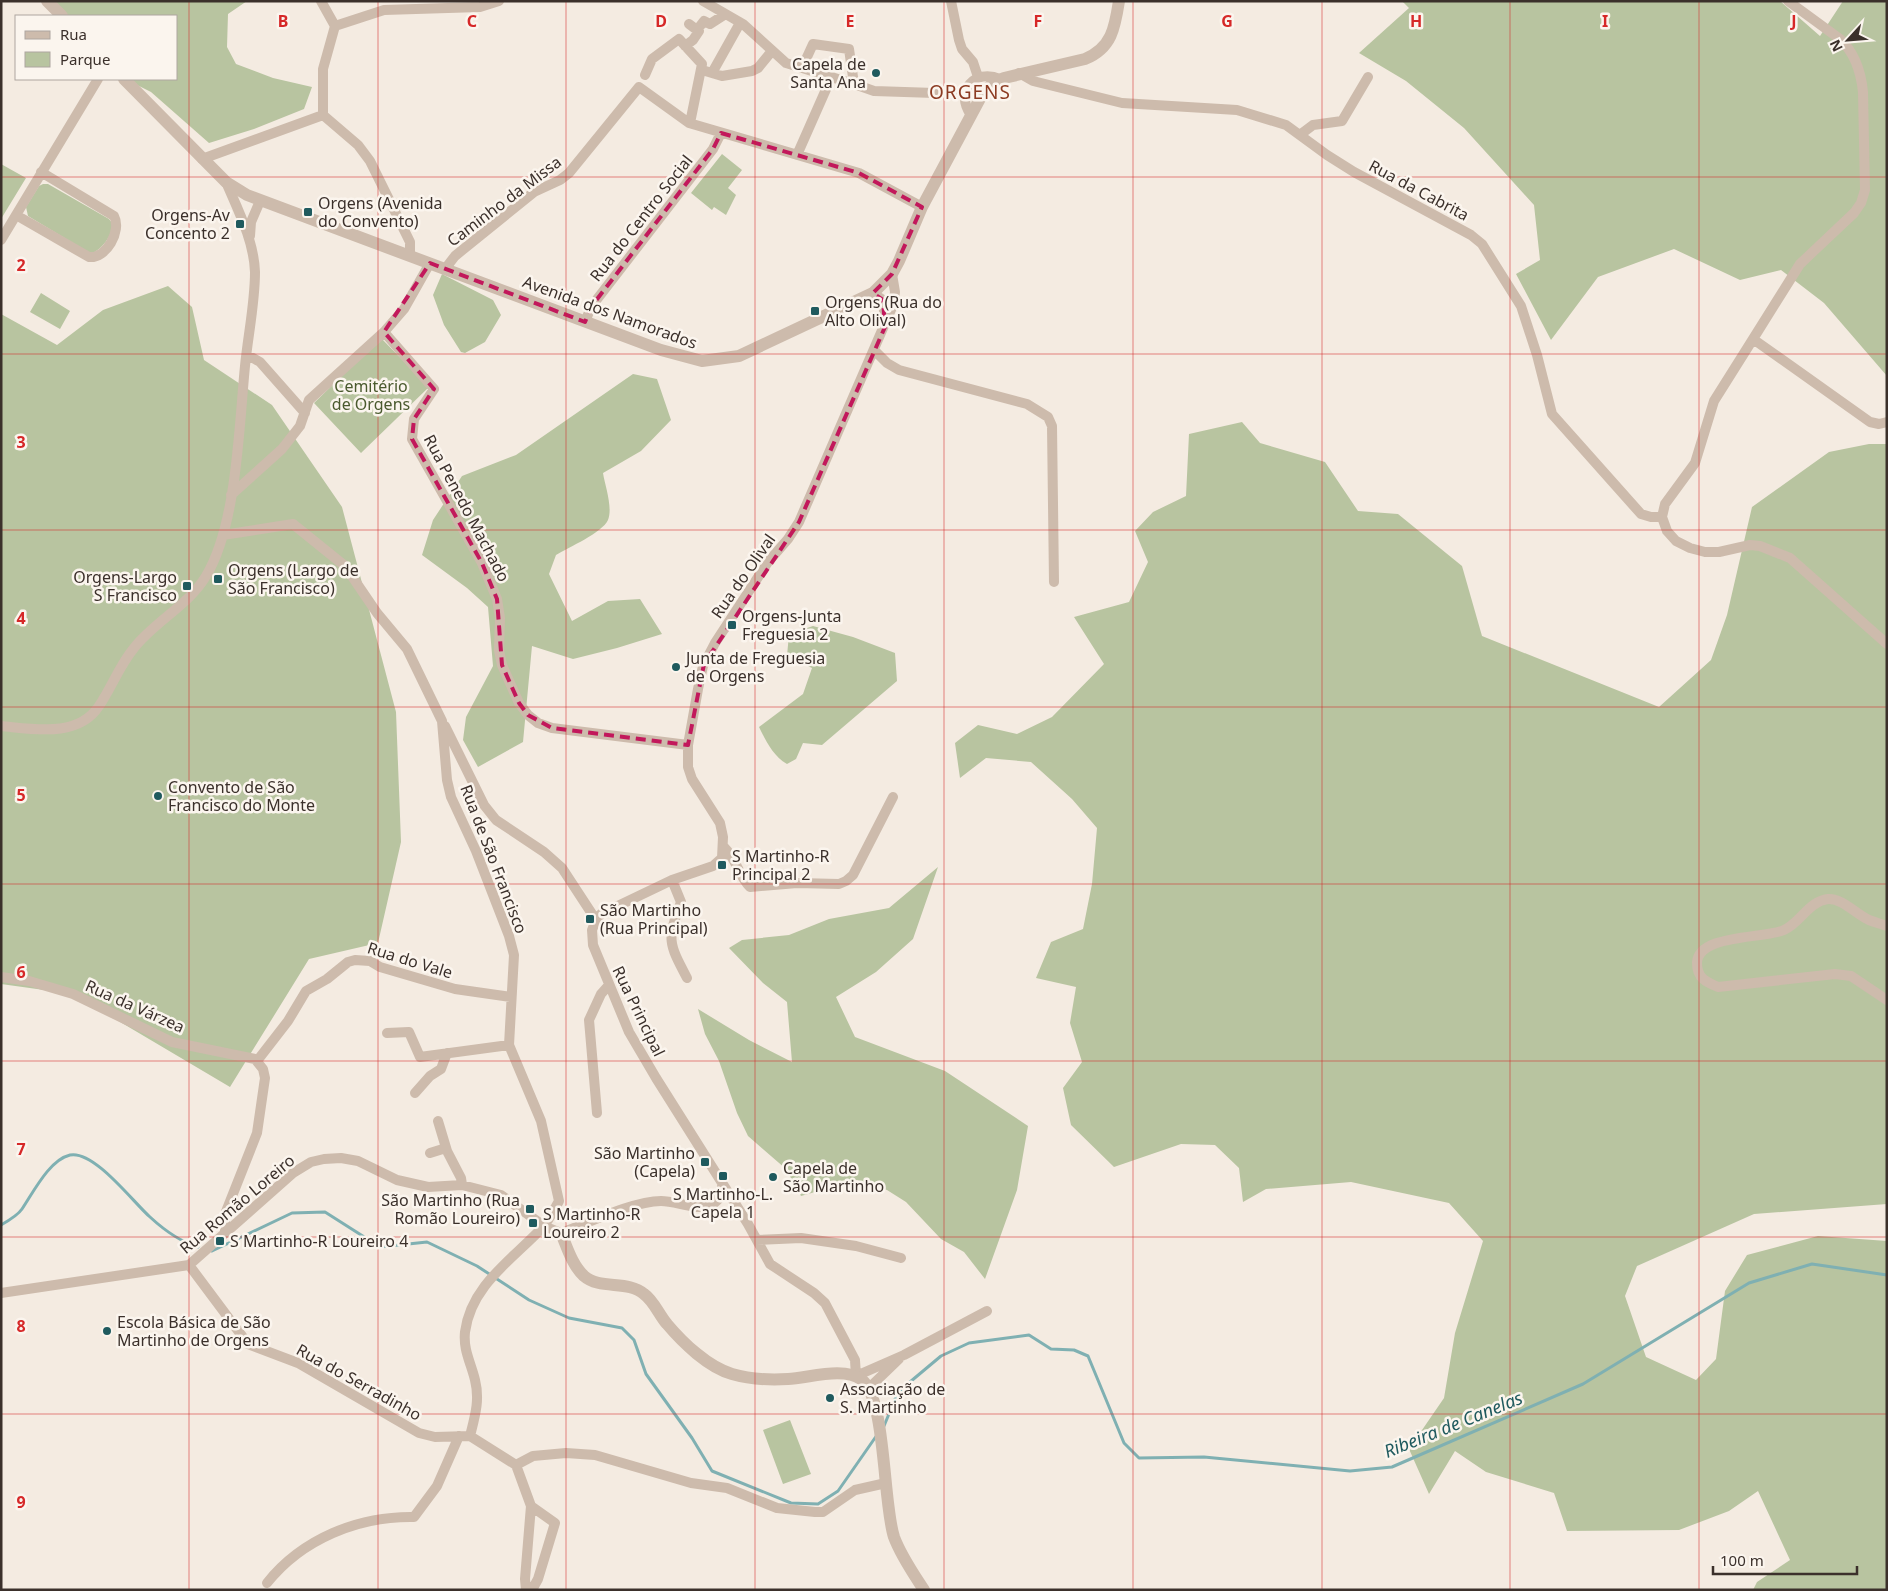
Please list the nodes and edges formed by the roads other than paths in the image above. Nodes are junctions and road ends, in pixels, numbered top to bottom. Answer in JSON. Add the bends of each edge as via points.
{"nodes":[{"id":1,"x":47,"y":1,"type":"edge"},
{"id":2,"x":321,"y":1,"type":"edge"},
{"id":3,"x":499,"y":1,"type":"edge"},
{"id":4,"x":703,"y":1,"type":"edge"},
{"id":5,"x":951,"y":1,"type":"edge"},
{"id":6,"x":1119,"y":1,"type":"edge"},
{"id":7,"x":1788,"y":1,"type":"edge"},
{"id":8,"x":61,"y":15,"type":"edge"},
{"id":9,"x":724,"y":15,"type":"junction"},
{"id":10,"x":740,"y":23,"type":"junction"},
{"id":11,"x":335,"y":26,"type":"junction"},
{"id":12,"x":686,"y":48,"type":"junction"},
{"id":13,"x":771,"y":52,"type":"junction"},
{"id":14,"x":802,"y":68,"type":"junction"},
{"id":15,"x":702,"y":70,"type":"junction"},
{"id":16,"x":712,"y":73,"type":"junction"},
{"id":17,"x":1019,"y":73,"type":"junction"},
{"id":18,"x":645,"y":75,"type":"dead end"},
{"id":19,"x":978,"y":77,"type":"junction"},
{"id":20,"x":1368,"y":77,"type":"dead end"},
{"id":21,"x":831,"y":78,"type":"junction"},
{"id":22,"x":1000,"y":79,"type":"junction"},
{"id":23,"x":97,"y":80,"type":"edge"},
{"id":24,"x":125,"y":80,"type":"edge"},
{"id":25,"x":854,"y":84,"type":"junction"},
{"id":26,"x":965,"y":94,"type":"junction"},
{"id":27,"x":323,"y":114,"type":"junction"},
{"id":28,"x":971,"y":114,"type":"junction"},
{"id":29,"x":690,"y":123,"type":"junction"},
{"id":30,"x":721,"y":132,"type":"junction"},
{"id":31,"x":1301,"y":134,"type":"junction"},
{"id":32,"x":797,"y":155,"type":"junction"},
{"id":33,"x":202,"y":159,"type":"junction"},
{"id":34,"x":41,"y":172,"type":"junction"},
{"id":35,"x":226,"y":182,"type":"junction"},
{"id":36,"x":247,"y":195,"type":"junction"},
{"id":37,"x":260,"y":201,"type":"junction"},
{"id":38,"x":922,"y":207,"type":"junction"},
{"id":39,"x":16,"y":215,"type":"junction"},
{"id":40,"x":243,"y":223,"type":"junction"},
{"id":41,"x":1,"y":240,"type":"edge"},
{"id":42,"x":250,"y":247,"type":"junction"},
{"id":43,"x":410,"y":256,"type":"junction"},
{"id":44,"x":430,"y":263,"type":"junction"},
{"id":45,"x":445,"y":269,"type":"junction"},
{"id":46,"x":892,"y":274,"type":"junction"},
{"id":47,"x":873,"y":293,"type":"junction"},
{"id":48,"x":585,"y":322,"type":"junction"},
{"id":49,"x":885,"y":327,"type":"junction"},
{"id":50,"x":384,"y":332,"type":"junction"},
{"id":51,"x":1752,"y":339,"type":"junction"},
{"id":52,"x":874,"y":350,"type":"junction"},
{"id":53,"x":246,"y":357,"type":"junction"},
{"id":54,"x":304,"y":412,"type":"junction"},
{"id":55,"x":1887,"y":422,"type":"edge"},
{"id":56,"x":231,"y":495,"type":"junction"},
{"id":57,"x":1662,"y":517,"type":"junction"},
{"id":58,"x":223,"y":535,"type":"junction"},
{"id":59,"x":1054,"y":582,"type":"dead end"},
{"id":60,"x":1887,"y":644,"type":"edge"},
{"id":61,"x":442,"y":721,"type":"junction"},
{"id":62,"x":1,"y":726,"type":"edge"},
{"id":63,"x":688,"y":745,"type":"junction"},
{"id":64,"x":893,"y":797,"type":"dead end"},
{"id":65,"x":724,"y":847,"type":"junction"},
{"id":66,"x":672,"y":880,"type":"junction"},
{"id":67,"x":596,"y":920,"type":"junction"},
{"id":68,"x":1887,"y":926,"type":"edge"},
{"id":69,"x":1,"y":977,"type":"edge"},
{"id":70,"x":687,"y":978,"type":"dead end"},
{"id":71,"x":609,"y":986,"type":"junction"},
{"id":72,"x":511,"y":997,"type":"junction"},
{"id":73,"x":1887,"y":1000,"type":"edge"},
{"id":74,"x":386,"y":1033,"type":"dead end"},
{"id":75,"x":508,"y":1045,"type":"junction"},
{"id":76,"x":447,"y":1054,"type":"junction"},
{"id":77,"x":257,"y":1061,"type":"junction"},
{"id":78,"x":415,"y":1094,"type":"dead end"},
{"id":79,"x":597,"y":1113,"type":"dead end"},
{"id":80,"x":438,"y":1121,"type":"dead end"},
{"id":81,"x":446,"y":1148,"type":"junction"},
{"id":82,"x":430,"y":1153,"type":"dead end"},
{"id":83,"x":722,"y":1182,"type":"junction"},
{"id":84,"x":462,"y":1185,"type":"junction"},
{"id":85,"x":544,"y":1226,"type":"junction"},
{"id":86,"x":225,"y":1232,"type":"junction"},
{"id":87,"x":561,"y":1233,"type":"junction"},
{"id":88,"x":757,"y":1240,"type":"junction"},
{"id":89,"x":900,"y":1258,"type":"dead end"},
{"id":90,"x":189,"y":1265,"type":"junction"},
{"id":91,"x":1,"y":1293,"type":"edge"},
{"id":92,"x":987,"y":1311,"type":"dead end"},
{"id":93,"x":904,"y":1355,"type":"junction"},
{"id":94,"x":856,"y":1376,"type":"junction"},
{"id":95,"x":869,"y":1388,"type":"junction"},
{"id":96,"x":459,"y":1436,"type":"junction"},
{"id":97,"x":470,"y":1436,"type":"junction"},
{"id":98,"x":516,"y":1465,"type":"junction"},
{"id":99,"x":886,"y":1483,"type":"junction"},
{"id":100,"x":531,"y":1506,"type":"junction"},
{"id":101,"x":267,"y":1583,"type":"dead end"},
{"id":102,"x":526,"y":1590,"type":"edge"},
{"id":103,"x":532,"y":1590,"type":"edge"},
{"id":104,"x":924,"y":1590,"type":"edge"}],
"edges":[{"from":1,"to":8,"type":"street"},
{"from":2,"to":11,"type":"street"},
{"from":3,"to":11,"type":"street","via":[[480,7],[384,10]]},
{"from":4,"to":9,"type":"street"},
{"from":5,"to":19,"type":"street","via":[[962,49],[973,62]]},
{"from":6,"to":17,"type":"street","name":"Avenida dos Namorados","via":[[1114,30],[1106,46],[1096,54]]},
{"from":7,"to":51,"type":"street","via":[[1848,46],[1856,63],[1861,76],[1865,190],[1854,213],[1800,264]]},
{"from":9,"to":10,"type":"street"},
{"from":9,"to":12,"type":"street","via":[[710,24],[704,21],[693,27],[699,31]]},
{"from":10,"to":13,"type":"street"},
{"from":10,"to":16,"type":"street"},
{"from":11,"to":27,"type":"street","via":[[323,69]]},
{"from":12,"to":15,"type":"street","via":[[702,64]]},
{"from":12,"to":18,"type":"street","via":[[679,40],[659,52]]},
{"from":13,"to":14,"type":"street","via":[[786,63]]},
{"from":13,"to":16,"type":"street","via":[[756,69],[722,76]]},
{"from":14,"to":21,"type":"street"},
{"from":14,"to":25,"type":"street","via":[[812,44],[849,49]]},
{"from":15,"to":16,"type":"street"},
{"from":15,"to":29,"type":"street"},
{"from":17,"to":22,"type":"street","name":"Avenida dos Namorados"},
{"from":17,"to":31,"type":"street","name":"Rua da Cabrita","via":[[1033,81],[1122,103],[1237,110],[1286,125]]},
{"from":19,"to":22,"type":"street"},
{"from":19,"to":26,"type":"street","via":[[967,87]]},
{"from":20,"to":31,"type":"street","via":[[1342,121],[1313,125]]},
{"from":21,"to":25,"type":"street"},
{"from":21,"to":32,"type":"street"},
{"from":22,"to":28,"type":"street","name":"Avenida dos Namorados","via":[[983,93]]},
{"from":23,"to":34,"type":"street"},
{"from":24,"to":33,"type":"street","name":"Avenida dos Namorados"},
{"from":25,"to":26,"type":"street","via":[[874,91]]},
{"from":26,"to":28,"type":"street","via":[[966,108]]},
{"from":27,"to":33,"type":"street"},
{"from":27,"to":43,"type":"street","via":[[370,161],[410,242]]},
{"from":28,"to":38,"type":"street","name":"Avenida dos Namorados"},
{"from":29,"to":30,"type":"street"},
{"from":29,"to":45,"type":"street","name":"Caminho da Missa","via":[[639,86],[569,172],[534,192],[456,256]]},
{"from":30,"to":32,"type":"street"},
{"from":30,"to":48,"type":"street","name":"Rua do Centro Social","via":[[713,149],[591,307]]},
{"from":31,"to":57,"type":"street","name":"Rua da Cabrita","via":[[1327,156],[1482,244],[1521,306],[1552,414],[1641,514]]},
{"from":32,"to":38,"type":"street","via":[[859,173]]},
{"from":33,"to":35,"type":"street","name":"Avenida dos Namorados"},
{"from":34,"to":39,"type":"street"},
{"from":34,"to":39,"type":"street","via":[[114,216],[116,230],[102,255],[89,257]]},
{"from":35,"to":36,"type":"street","name":"Avenida dos Namorados"},
{"from":35,"to":40,"type":"street"},
{"from":36,"to":37,"type":"street","name":"Avenida dos Namorados"},
{"from":36,"to":40,"type":"street"},
{"from":37,"to":42,"type":"street","via":[[250,222]]},
{"from":37,"to":43,"type":"street","name":"Avenida dos Namorados"},
{"from":38,"to":46,"type":"street","name":"Avenida dos Namorados"},
{"from":39,"to":41,"type":"street"},
{"from":40,"to":42,"type":"street"},
{"from":42,"to":53,"type":"street","via":[[255,271]]},
{"from":43,"to":44,"type":"street","name":"Avenida dos Namorados"},
{"from":44,"to":45,"type":"street","name":"Avenida dos Namorados"},
{"from":44,"to":50,"type":"street","via":[[404,309]]},
{"from":45,"to":48,"type":"street","name":"Avenida dos Namorados"},
{"from":46,"to":47,"type":"street","name":"Avenida dos Namorados"},
{"from":46,"to":49,"type":"street","name":"Rua do Olival","via":[[895,292]]},
{"from":47,"to":48,"type":"street","name":"Avenida dos Namorados","via":[[739,356],[702,361],[661,350]]},
{"from":47,"to":49,"type":"street","name":"Rua do Olival","via":[[883,300]]},
{"from":49,"to":52,"type":"street","name":"Rua do Olival"},
{"from":50,"to":54,"type":"street","via":[[308,400]]},
{"from":50,"to":63,"type":"street","name":"Rua Penedo Machado","via":[[434,389],[414,419],[412,439],[482,563],[497,599],[502,665],[528,715],[552,728]]},
{"from":51,"to":55,"type":"street","via":[[1870,422]]},
{"from":51,"to":57,"type":"street","via":[[1714,401],[1694,463],[1665,504]]},
{"from":52,"to":59,"type":"street","via":[[899,370],[1027,404],[1048,417],[1052,426]]},
{"from":52,"to":63,"type":"street","name":"Rua do Olival","via":[[799,522],[715,642],[704,664]]},
{"from":53,"to":54,"type":"street","via":[[260,362]]},
{"from":53,"to":56,"type":"street"},
{"from":54,"to":56,"type":"street","via":[[300,426],[282,450]]},
{"from":56,"to":58,"type":"street"},
{"from":57,"to":60,"type":"street","via":[[1672,536],[1690,548],[1719,552],[1760,546],[1790,558]]},
{"from":58,"to":61,"type":"street","name":"Rua de São Francisco","via":[[293,524],[345,566],[407,649]]},
{"from":58,"to":62,"type":"street","via":[[201,583],[134,647],[91,716],[64,729]]},
{"from":61,"to":67,"type":"street","via":[[484,805],[496,820],[562,868]]},
{"from":61,"to":72,"type":"street","name":"Rua de São Francisco","via":[[451,797],[476,851],[514,955]]},
{"from":63,"to":65,"type":"street","name":"Rua do Olival","via":[[688,768],[720,823]]},
{"from":64,"to":65,"type":"street","via":[[853,875],[839,884],[797,883],[750,888],[733,856]]},
{"from":65,"to":66,"type":"street","via":[[722,858],[713,866]]},
{"from":66,"to":67,"type":"street","via":[[601,914]]},
{"from":66,"to":70,"type":"street","via":[[681,902],[670,940]]},
{"from":67,"to":71,"type":"street","name":"Rua Principal","via":[[592,939]]},
{"from":68,"to":73,"type":"street","via":[[1827,899],[1816,904],[1787,929],[1714,942],[1702,950],[1697,959],[1697,971],[1704,981],[1718,987],[1835,974],[1851,976]]},
{"from":69,"to":77,"type":"street","name":"Rua da Várzea","via":[[29,981],[73,994],[172,1042]]},
{"from":71,"to":79,"type":"street","via":[[601,994],[589,1020]]},
{"from":71,"to":83,"type":"street","name":"Rua Principal","via":[[633,1039]]},
{"from":72,"to":75,"type":"street","name":"Rua de São Francisco"},
{"from":72,"to":77,"type":"street","name":"Rua do Vale","via":[[455,989],[380,967],[370,961],[355,960],[306,991]]},
{"from":74,"to":76,"type":"street","via":[[409,1032],[420,1057]]},
{"from":75,"to":76,"type":"street"},
{"from":75,"to":85,"type":"street","name":"Rua de São Francisco","via":[[541,1121],[558,1187],[559,1202]]},
{"from":76,"to":78,"type":"street","via":[[441,1069],[430,1076]]},
{"from":77,"to":86,"type":"street","via":[[265,1078],[257,1133],[226,1214]]},
{"from":80,"to":81,"type":"street"},
{"from":81,"to":82,"type":"street"},
{"from":81,"to":84,"type":"street","via":[[462,1178]]},
{"from":83,"to":87,"type":"street","via":[[721,1195],[707,1206],[661,1201],[644,1203]]},
{"from":83,"to":88,"type":"street","name":"Rua Principal"},
{"from":84,"to":85,"type":"street","name":"Rua Romão Loreiro","via":[[501,1195]]},
{"from":84,"to":86,"type":"street","name":"Rua Romão Loreiro","via":[[428,1187],[397,1180],[358,1161],[324,1159],[311,1162],[293,1174]]},
{"from":85,"to":87,"type":"street","name":"Rua Romão Loreiro"},
{"from":85,"to":97,"type":"street","via":[[488,1281],[474,1301],[465,1331],[465,1347],[475,1379],[478,1403]]},
{"from":86,"to":90,"type":"street","name":"Rua Romão Loreiro"},
{"from":87,"to":94,"type":"street","via":[[584,1276],[592,1282],[635,1289],[644,1294],[666,1324],[716,1368],[758,1378],[787,1379],[844,1373]]},
{"from":88,"to":89,"type":"street","via":[[800,1238],[856,1246]]},
{"from":88,"to":94,"type":"street","name":"Rua Principal","via":[[770,1264],[814,1292],[825,1303],[854,1360]]},
{"from":90,"to":91,"type":"street","name":"Rua Romão Loreiro"},
{"from":90,"to":96,"type":"street","name":"Rua do Serradinho","via":[[248,1344],[298,1362],[419,1433],[435,1437]]},
{"from":92,"to":93,"type":"street"},
{"from":93,"to":94,"type":"street"},
{"from":93,"to":95,"type":"street"},
{"from":94,"to":95,"type":"street"},
{"from":95,"to":99,"type":"street"},
{"from":96,"to":97,"type":"street","name":"Rua do Serradinho"},
{"from":96,"to":101,"type":"street","via":[[437,1486],[414,1517],[361,1522],[335,1530],[280,1566]]},
{"from":97,"to":98,"type":"street"},
{"from":98,"to":99,"type":"street","via":[[533,1456],[595,1455],[691,1483],[727,1488],[777,1508],[815,1512],[823,1512],[855,1490]]},
{"from":98,"to":100,"type":"street"},
{"from":99,"to":104,"type":"street","via":[[894,1536]]},
{"from":100,"to":102,"type":"street"},
{"from":100,"to":103,"type":"street","via":[[555,1523]]}]}
